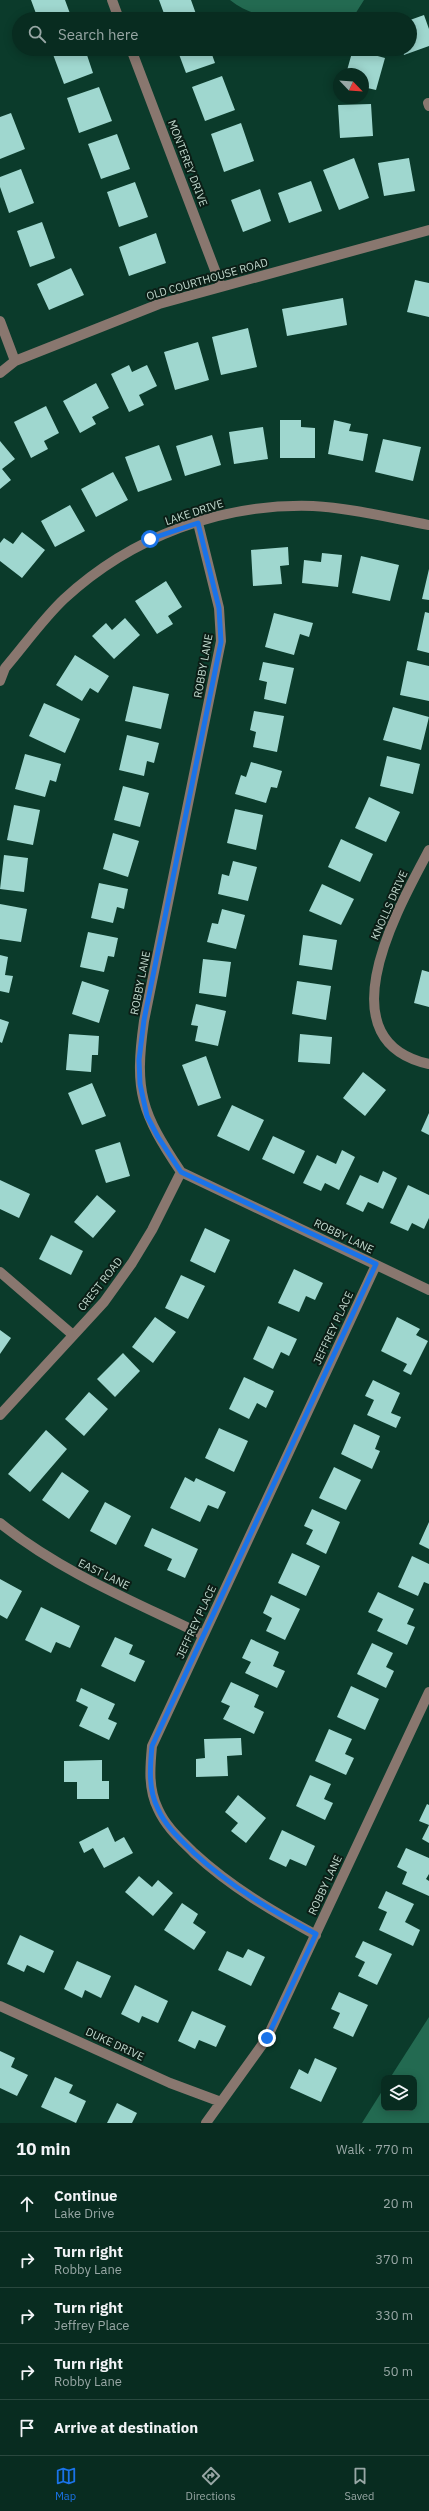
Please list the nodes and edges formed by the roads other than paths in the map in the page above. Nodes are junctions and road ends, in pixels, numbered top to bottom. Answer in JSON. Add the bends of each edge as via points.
{"nodes":[{"id":1,"x":112,"y":0,"type":"edge"},
{"id":2,"x":116,"y":12,"type":"edge"},
{"id":3,"x":134,"y":56,"type":"edge"},
{"id":4,"x":429,"y":230,"type":"edge"},
{"id":5,"x":222,"y":286,"type":"junction"},
{"id":6,"x":0,"y":321,"type":"edge"},
{"id":7,"x":15,"y":361,"type":"junction"},
{"id":8,"x":0,"y":373,"type":"edge"},
{"id":9,"x":198,"y":523,"type":"junction"},
{"id":10,"x":429,"y":525,"type":"edge"},
{"id":11,"x":3,"y":667,"type":"edge"},
{"id":12,"x":0,"y":681,"type":"edge"},
{"id":13,"x":429,"y":850,"type":"edge"},
{"id":14,"x":429,"y":1064,"type":"edge"},
{"id":15,"x":181,"y":1172,"type":"junction"},
{"id":16,"x":376,"y":1264,"type":"junction"},
{"id":17,"x":0,"y":1272,"type":"edge"},
{"id":18,"x":429,"y":1290,"type":"edge"},
{"id":19,"x":73,"y":1335,"type":"junction"},
{"id":20,"x":0,"y":1415,"type":"edge"},
{"id":21,"x":0,"y":1523,"type":"edge"},
{"id":22,"x":203,"y":1635,"type":"junction"},
{"id":23,"x":429,"y":1692,"type":"edge"},
{"id":24,"x":316,"y":1934,"type":"junction"},
{"id":25,"x":0,"y":2006,"type":"edge"},
{"id":26,"x":221,"y":2102,"type":"junction"},
{"id":27,"x":206,"y":2123,"type":"edge"}],
"edges":[{"from":1,"to":2,"type":"street"},
{"from":3,"to":5,"type":"street","name":"MONTEREY DRIVE"},
{"from":4,"to":5,"type":"street","name":"OLD COURTHOUSE ROAD"},
{"from":5,"to":7,"type":"street","name":"OLD COURTHOUSE ROAD","via":[[159,304]]},
{"from":6,"to":7,"type":"street"},
{"from":7,"to":8,"type":"street","name":"OLD COURTHOUSE ROAD"},
{"from":9,"to":10,"type":"street","name":"LAKE DRIVE","via":[[240,510],[276,506],[314,506]]},
{"from":9,"to":11,"type":"street","name":"LAKE DRIVE","via":[[150,539],[107,564],[63,600]]},
{"from":9,"to":15,"type":"street","name":"ROBBY LANE","via":[[219,608],[221,642],[146,1013],[139,1060],[140,1084],[147,1116]]},
{"from":11,"to":12,"type":"street","name":"LAKE DRIVE"},
{"from":13,"to":14,"type":"street","name":"KNOLLS DRIVE","via":[[386,936],[376,974],[374,1005],[386,1039],[412,1060]]},
{"from":15,"to":16,"type":"street","name":"ROBBY LANE"},
{"from":15,"to":19,"type":"street","name":"CREST ROAD","via":[[132,1263],[104,1302]]},
{"from":16,"to":18,"type":"street","name":"ROBBY LANE"},
{"from":16,"to":22,"type":"street","name":"JEFFREY PLACE"},
{"from":17,"to":19,"type":"street"},
{"from":19,"to":20,"type":"street","name":"CREST ROAD"},
{"from":21,"to":22,"type":"street","name":"EAST LANE","via":[[57,1563],[85,1579]]},
{"from":22,"to":24,"type":"street","name":"JEFFREY PLACE","via":[[152,1746],[150,1770],[157,1808],[170,1830],[222,1879],[267,1908]]},
{"from":23,"to":24,"type":"street","name":"ROBBY LANE"},
{"from":24,"to":26,"type":"street","name":"ROBBY LANE","via":[[267,2038]]},
{"from":25,"to":26,"type":"street","name":"DUKE DRIVE","via":[[170,2083]]},
{"from":26,"to":27,"type":"street","name":"ROBBY LANE"}]}
